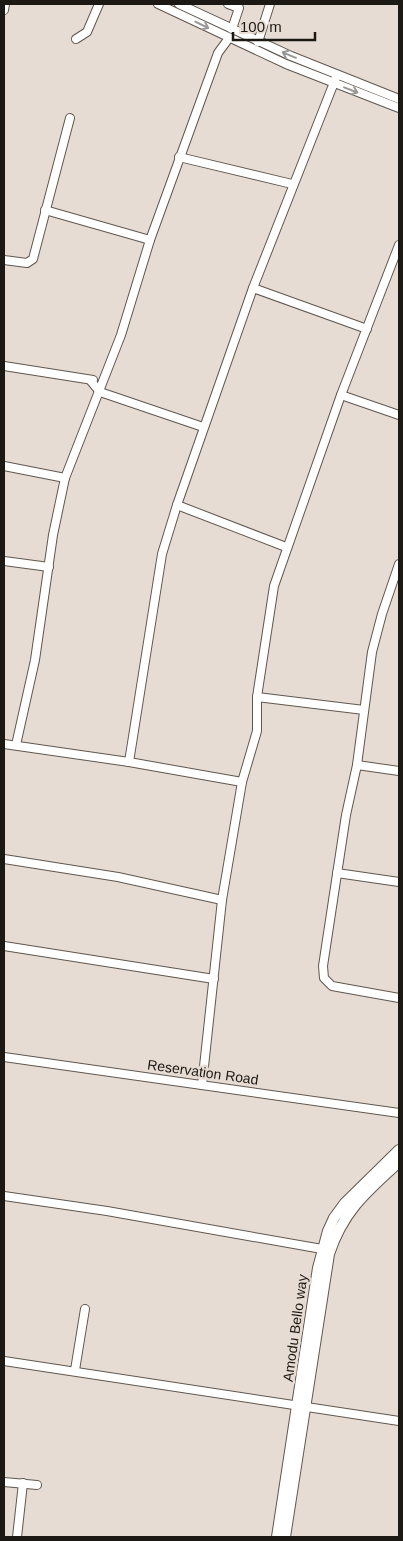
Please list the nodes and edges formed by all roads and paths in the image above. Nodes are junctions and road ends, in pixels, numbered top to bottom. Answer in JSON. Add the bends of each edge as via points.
{"nodes":[{"id":1,"x":5,"y":4,"type":"edge"},
{"id":2,"x":99,"y":4,"type":"edge"},
{"id":3,"x":158,"y":4,"type":"edge"},
{"id":4,"x":179,"y":4,"type":"edge"},
{"id":5,"x":228,"y":4,"type":"edge"},
{"id":6,"x":270,"y":4,"type":"edge"},
{"id":7,"x":240,"y":6,"type":"edge"},
{"id":8,"x":4,"y":10,"type":"edge"},
{"id":9,"x":232,"y":29,"type":"junction"},
{"id":10,"x":229,"y":38,"type":"junction"},
{"id":11,"x":76,"y":39,"type":"dead end"},
{"id":12,"x":258,"y":42,"type":"junction"},
{"id":13,"x":337,"y":75,"type":"junction"},
{"id":14,"x":334,"y":84,"type":"junction"},
{"id":15,"x":399,"y":99,"type":"edge"},
{"id":16,"x":399,"y":108,"type":"edge"},
{"id":17,"x":70,"y":118,"type":"dead end"},
{"id":18,"x":179,"y":157,"type":"junction"},
{"id":19,"x":292,"y":184,"type":"junction"},
{"id":20,"x":45,"y":210,"type":"junction"},
{"id":21,"x":150,"y":240,"type":"junction"},
{"id":22,"x":399,"y":245,"type":"edge"},
{"id":23,"x":4,"y":260,"type":"edge"},
{"id":24,"x":253,"y":288,"type":"junction"},
{"id":25,"x":367,"y":329,"type":"junction"},
{"id":26,"x":4,"y":366,"type":"edge"},
{"id":27,"x":90,"y":380,"type":"junction"},
{"id":28,"x":103,"y":383,"type":"junction"},
{"id":29,"x":100,"y":392,"type":"junction"},
{"id":30,"x":341,"y":395,"type":"junction"},
{"id":31,"x":399,"y":416,"type":"edge"},
{"id":32,"x":203,"y":427,"type":"junction"},
{"id":33,"x":4,"y":466,"type":"edge"},
{"id":34,"x":65,"y":478,"type":"junction"},
{"id":35,"x":176,"y":505,"type":"junction"},
{"id":36,"x":286,"y":548,"type":"junction"},
{"id":37,"x":4,"y":561,"type":"edge"},
{"id":38,"x":399,"y":564,"type":"edge"},
{"id":39,"x":49,"y":567,"type":"junction"},
{"id":40,"x":257,"y":697,"type":"junction"},
{"id":41,"x":364,"y":710,"type":"junction"},
{"id":42,"x":4,"y":744,"type":"edge"},
{"id":43,"x":16,"y":746,"type":"junction"},
{"id":44,"x":129,"y":762,"type":"junction"},
{"id":45,"x":357,"y":764,"type":"junction"},
{"id":46,"x":399,"y":771,"type":"edge"},
{"id":47,"x":242,"y":782,"type":"junction"},
{"id":48,"x":4,"y":859,"type":"edge"},
{"id":49,"x":337,"y":873,"type":"junction"},
{"id":50,"x":399,"y":882,"type":"edge"},
{"id":51,"x":222,"y":900,"type":"junction"},
{"id":52,"x":4,"y":946,"type":"edge"},
{"id":53,"x":214,"y":979,"type":"junction"},
{"id":54,"x":399,"y":998,"type":"edge"},
{"id":55,"x":4,"y":1057,"type":"edge"},
{"id":56,"x":202,"y":1084,"type":"junction"},
{"id":57,"x":399,"y":1113,"type":"edge"},
{"id":58,"x":399,"y":1150,"type":"edge"},
{"id":59,"x":399,"y":1162,"type":"edge"},
{"id":60,"x":4,"y":1196,"type":"edge"},
{"id":61,"x":322,"y":1249,"type":"junction"},
{"id":62,"x":85,"y":1309,"type":"dead end"},
{"id":63,"x":4,"y":1360,"type":"edge"},
{"id":64,"x":75,"y":1370,"type":"junction"},
{"id":65,"x":302,"y":1404,"type":"junction"},
{"id":66,"x":399,"y":1421,"type":"edge"},
{"id":67,"x":4,"y":1482,"type":"edge"},
{"id":68,"x":23,"y":1484,"type":"junction"},
{"id":69,"x":37,"y":1485,"type":"dead end"},
{"id":70,"x":17,"y":1537,"type":"edge"},
{"id":71,"x":277,"y":1537,"type":"edge"},
{"id":72,"x":286,"y":1537,"type":"edge"}],
"edges":[{"from":1,"to":8,"type":"street"},
{"from":2,"to":11,"type":"street","via":[[87,32]]},
{"from":3,"to":10,"type":"street","one_way":true},
{"from":4,"to":9,"type":"street"},
{"from":5,"to":7,"type":"street"},
{"from":6,"to":12,"type":"street"},
{"from":7,"to":9,"type":"street"},
{"from":9,"to":12,"type":"street"},
{"from":10,"to":14,"type":"street"},
{"from":10,"to":18,"type":"street","via":[[218,53]]},
{"from":13,"to":12,"type":"street","one_way":true},
{"from":13,"to":14,"type":"street"},
{"from":13,"to":15,"type":"street"},
{"from":14,"to":16,"type":"street","one_way":true},
{"from":14,"to":19,"type":"street"},
{"from":17,"to":20,"type":"street"},
{"from":18,"to":19,"type":"street"},
{"from":18,"to":21,"type":"street"},
{"from":19,"to":24,"type":"street"},
{"from":20,"to":21,"type":"street"},
{"from":20,"to":23,"type":"street","via":[[31,262]]},
{"from":21,"to":28,"type":"street"},
{"from":22,"to":25,"type":"street"},
{"from":24,"to":25,"type":"street"},
{"from":24,"to":32,"type":"street"},
{"from":25,"to":30,"type":"street"},
{"from":26,"to":27,"type":"street"},
{"from":27,"to":28,"type":"street"},
{"from":27,"to":29,"type":"street"},
{"from":28,"to":29,"type":"street"},
{"from":29,"to":32,"type":"street"},
{"from":29,"to":34,"type":"street"},
{"from":30,"to":31,"type":"street"},
{"from":30,"to":36,"type":"street"},
{"from":32,"to":35,"type":"street"},
{"from":33,"to":34,"type":"street"},
{"from":34,"to":39,"type":"street"},
{"from":35,"to":36,"type":"street"},
{"from":35,"to":44,"type":"street","via":[[162,554]]},
{"from":36,"to":40,"type":"street","via":[[274,586]]},
{"from":37,"to":39,"type":"street"},
{"from":38,"to":41,"type":"street","via":[[375,638]]},
{"from":39,"to":43,"type":"street","via":[[35,660]]},
{"from":40,"to":41,"type":"street"},
{"from":40,"to":47,"type":"street","via":[[257,731]]},
{"from":41,"to":45,"type":"street"},
{"from":42,"to":43,"type":"street"},
{"from":43,"to":44,"type":"street"},
{"from":44,"to":47,"type":"street"},
{"from":45,"to":46,"type":"street"},
{"from":45,"to":49,"type":"street"},
{"from":47,"to":51,"type":"street"},
{"from":48,"to":51,"type":"street","via":[[118,877]]},
{"from":49,"to":50,"type":"street"},
{"from":49,"to":54,"type":"street","via":[[324,978],[332,986]]},
{"from":51,"to":53,"type":"street"},
{"from":52,"to":53,"type":"street"},
{"from":53,"to":56,"type":"street"},
{"from":55,"to":56,"type":"street","name":"Reservation Road"},
{"from":56,"to":57,"type":"street","name":"Reservation Road"},
{"from":58,"to":61,"type":"main road","name":"Amodu Bello way","via":[[345,1203],[328,1230]]},
{"from":59,"to":65,"type":"main road","name":"Amodu Bello way","via":[[348,1211],[333,1241]]},
{"from":60,"to":61,"type":"street","via":[[107,1210]]},
{"from":61,"to":65,"type":"main road","name":"Amodu Bello way"},
{"from":62,"to":64,"type":"street"},
{"from":63,"to":64,"type":"street"},
{"from":64,"to":65,"type":"street"},
{"from":65,"to":66,"type":"street"},
{"from":65,"to":71,"type":"main road","name":"Amodu Bello way"},
{"from":65,"to":72,"type":"main road","name":"Amodu Bello way"},
{"from":67,"to":68,"type":"street"},
{"from":68,"to":69,"type":"street"},
{"from":68,"to":70,"type":"street"}]}
